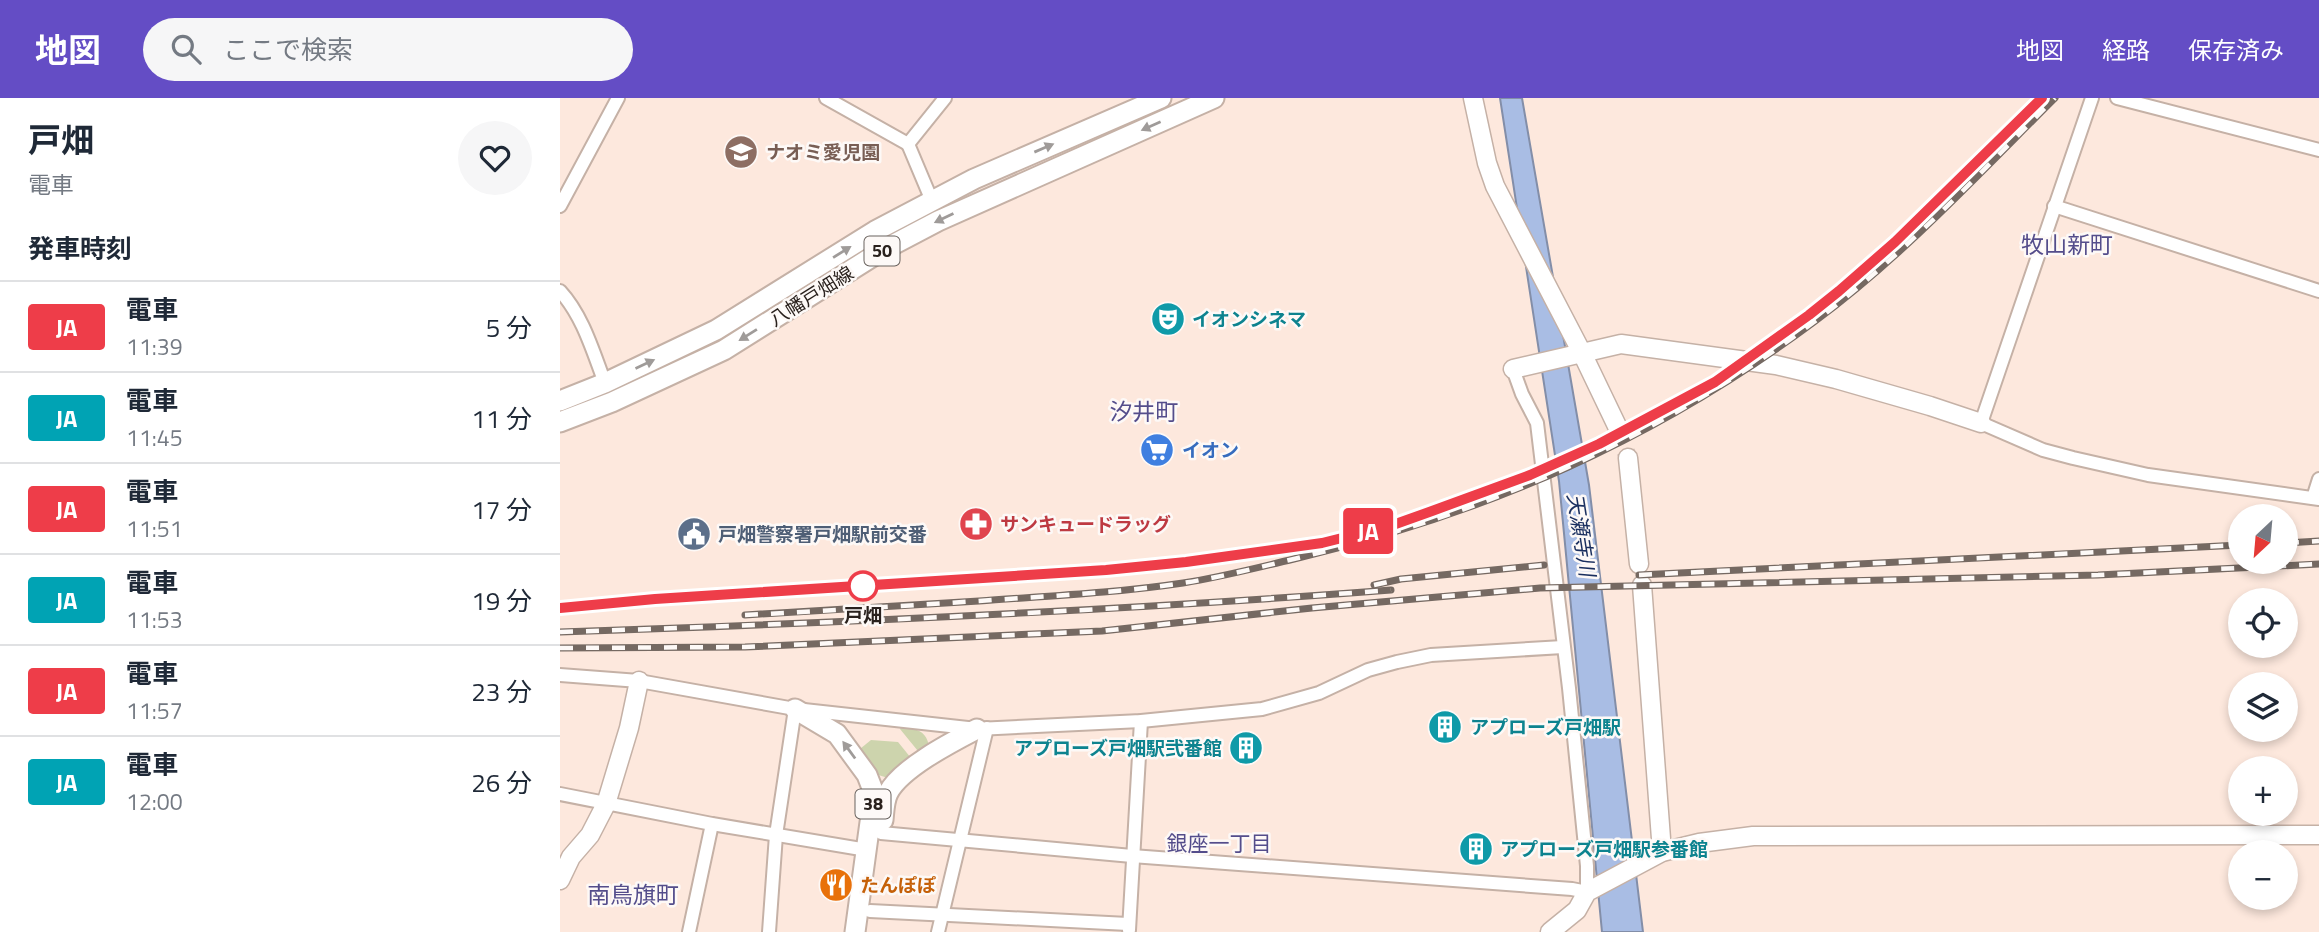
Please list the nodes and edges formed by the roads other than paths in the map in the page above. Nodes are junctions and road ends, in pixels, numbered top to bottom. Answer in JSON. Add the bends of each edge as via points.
{"nodes":[{"id":1,"x":618,"y":98,"type":"edge"},
{"id":2,"x":826,"y":98,"type":"edge"},
{"id":3,"x":945,"y":98,"type":"edge"},
{"id":4,"x":1161,"y":98,"type":"edge"},
{"id":5,"x":1214,"y":98,"type":"edge"},
{"id":6,"x":1472,"y":98,"type":"edge"},
{"id":7,"x":2092,"y":98,"type":"edge"},
{"id":8,"x":2117,"y":98,"type":"edge"},
{"id":9,"x":908,"y":144,"type":"junction"},
{"id":10,"x":2319,"y":150,"type":"edge"},
{"id":11,"x":932,"y":201,"type":"junction"},
{"id":12,"x":560,"y":206,"type":"edge"},
{"id":13,"x":2054,"y":206,"type":"junction"},
{"id":14,"x":560,"y":291,"type":"edge"},
{"id":15,"x":2319,"y":291,"type":"edge"},
{"id":16,"x":1576,"y":355,"type":"junction"},
{"id":17,"x":1513,"y":369,"type":"joint"},
{"id":18,"x":605,"y":383,"type":"junction"},
{"id":19,"x":560,"y":401,"type":"edge"},
{"id":20,"x":560,"y":422,"type":"edge"},
{"id":21,"x":1980,"y":423,"type":"junction"},
{"id":22,"x":1616,"y":426,"type":"tunnel mouth"},
{"id":23,"x":1628,"y":458,"type":"tunnel mouth"},
{"id":24,"x":2319,"y":479,"type":"edge"},
{"id":25,"x":2316,"y":498,"type":"edge"},
{"id":26,"x":1639,"y":564,"type":"dead end"},
{"id":27,"x":1642,"y":585,"type":"dead end"},
{"id":28,"x":1563,"y":647,"type":"junction"},
{"id":29,"x":560,"y":675,"type":"edge"},
{"id":30,"x":639,"y":681,"type":"junction"},
{"id":31,"x":795,"y":709,"type":"junction"},
{"id":32,"x":1141,"y":721,"type":"junction"},
{"id":33,"x":982,"y":728,"type":"junction"},
{"id":34,"x":867,"y":775,"type":"junction"},
{"id":35,"x":896,"y":781,"type":"junction"},
{"id":36,"x":560,"y":794,"type":"edge"},
{"id":37,"x":606,"y":804,"type":"junction"},
{"id":38,"x":712,"y":824,"type":"junction"},
{"id":39,"x":881,"y":833,"type":"junction"},
{"id":40,"x":776,"y":835,"type":"junction"},
{"id":41,"x":2319,"y":835,"type":"edge"},
{"id":42,"x":960,"y":839,"type":"junction"},
{"id":43,"x":867,"y":850,"type":"junction"},
{"id":44,"x":1662,"y":852,"type":"junction"},
{"id":45,"x":1132,"y":856,"type":"junction"},
{"id":46,"x":560,"y":880,"type":"edge"},
{"id":47,"x":1587,"y":892,"type":"junction"},
{"id":48,"x":870,"y":911,"type":"junction"},
{"id":49,"x":942,"y":914,"type":"junction"},
{"id":50,"x":1128,"y":928,"type":"edge"},
{"id":51,"x":690,"y":932,"type":"edge"},
{"id":52,"x":769,"y":932,"type":"edge"},
{"id":53,"x":855,"y":932,"type":"edge"},
{"id":54,"x":867,"y":932,"type":"edge"},
{"id":55,"x":938,"y":932,"type":"edge"},
{"id":56,"x":1550,"y":932,"type":"edge"}],
"edges":[{"from":1,"to":12,"type":"street"},
{"from":2,"to":9,"type":"street"},
{"from":3,"to":9,"type":"street"},
{"from":11,"to":4,"type":"main road","name":"八幡戸畑線","number":"50","one_way":true,"via":[[974,178]]},
{"from":5,"to":20,"type":"main road","name":"八幡戸畑線","number":"50","one_way":true,"via":[[938,221],[883,250],[724,350]]},
{"from":6,"to":16,"type":"street","via":[[1487,163]]},
{"from":7,"to":13,"type":"street"},
{"from":8,"to":10,"type":"street"},
{"from":9,"to":11,"type":"street"},
{"from":18,"to":11,"type":"main road","name":"八幡戸畑線","number":"50","one_way":true,"via":[[716,330],[875,230]]},
{"from":13,"to":15,"type":"street"},
{"from":13,"to":21,"type":"street"},
{"from":14,"to":18,"type":"street","via":[[583,326]]},
{"from":16,"to":17,"type":"street"},
{"from":16,"to":21,"type":"street","via":[[1622,344],[1776,365]]},
{"from":16,"to":22,"type":"street"},
{"from":17,"to":28,"type":"street","via":[[1537,423]]},
{"from":18,"to":19,"type":"main road","name":"八幡戸畑線","number":"50"},
{"from":21,"to":25,"type":"street","via":[[2043,450],[2148,475]]},
{"from":23,"to":26,"type":"street"},
{"from":24,"to":25,"type":"street"},
{"from":27,"to":44,"type":"street"},
{"from":28,"to":32,"type":"street","via":[[1431,655],[1368,670],[1319,693],[1262,709]]},
{"from":28,"to":47,"type":"street"},
{"from":29,"to":30,"type":"street"},
{"from":30,"to":31,"type":"street"},
{"from":30,"to":37,"type":"street"},
{"from":31,"to":33,"type":"street"},
{"from":34,"to":31,"type":"main road","number":"38","one_way":true,"via":[[837,734]]},
{"from":31,"to":40,"type":"street"},
{"from":32,"to":33,"type":"street"},
{"from":32,"to":45,"type":"street"},
{"from":33,"to":35,"type":"main road","number":"38","via":[[949,743]]},
{"from":33,"to":42,"type":"street"},
{"from":34,"to":35,"type":"main road","number":"38","via":[[882,783]]},
{"from":34,"to":43,"type":"main road","number":"38","via":[[874,793]]},
{"from":35,"to":39,"type":"main road","number":"38","via":[[886,796]]},
{"from":36,"to":37,"type":"street"},
{"from":37,"to":38,"type":"street"},
{"from":37,"to":46,"type":"street"},
{"from":38,"to":40,"type":"street"},
{"from":38,"to":51,"type":"street"},
{"from":39,"to":42,"type":"street"},
{"from":39,"to":48,"type":"main road","number":"38"},
{"from":40,"to":43,"type":"street"},
{"from":40,"to":52,"type":"street"},
{"from":41,"to":44,"type":"street","via":[[1753,836]]},
{"from":42,"to":45,"type":"street"},
{"from":42,"to":49,"type":"street"},
{"from":43,"to":53,"type":"main road","number":"38"},
{"from":44,"to":47,"type":"street"},
{"from":45,"to":47,"type":"street"},
{"from":45,"to":50,"type":"street"},
{"from":47,"to":56,"type":"street","via":[[1577,910]]},
{"from":48,"to":49,"type":"street"},
{"from":48,"to":54,"type":"main road","number":"38"},
{"from":49,"to":50,"type":"street"},
{"from":49,"to":55,"type":"street"}]}
